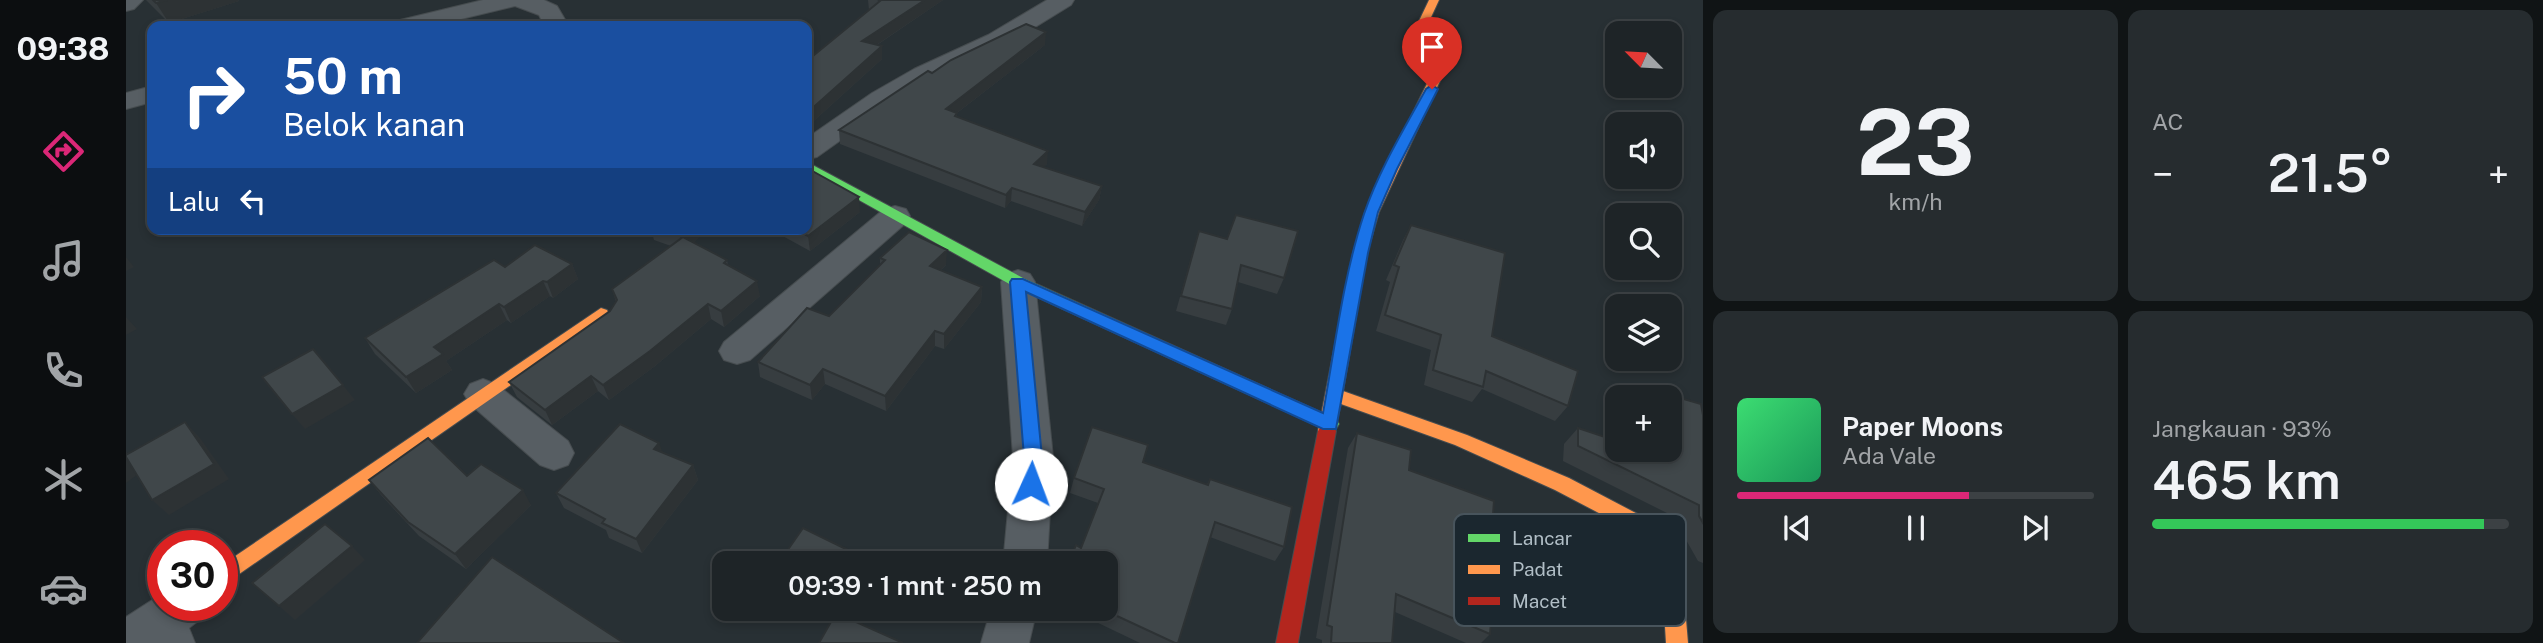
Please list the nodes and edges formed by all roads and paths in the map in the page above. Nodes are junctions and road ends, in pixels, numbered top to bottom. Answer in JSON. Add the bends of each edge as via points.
{"nodes":[{"id":1,"x":132,"y":0,"type":"edge"},
{"id":2,"x":511,"y":0,"type":"edge"},
{"id":3,"x":520,"y":0,"type":"edge"},
{"id":4,"x":1063,"y":0,"type":"edge"},
{"id":5,"x":1434,"y":0,"type":"edge"},
{"id":6,"x":126,"y":4,"type":"edge"},
{"id":7,"x":425,"y":21,"type":"edge"},
{"id":8,"x":554,"y":21,"type":"edge"},
{"id":9,"x":147,"y":95,"type":"edge"},
{"id":10,"x":126,"y":101,"type":"edge"},
{"id":11,"x":812,"y":147,"type":"edge"},
{"id":12,"x":812,"y":169,"type":"edge"},
{"id":13,"x":895,"y":216,"type":"junction"},
{"id":14,"x":1018,"y":282,"type":"junction"},
{"id":15,"x":601,"y":314,"type":"edge"},
{"id":16,"x":737,"y":351,"type":"dead end"},
{"id":17,"x":483,"y":394,"type":"junction"},
{"id":18,"x":1335,"y":395,"type":"junction"},
{"id":19,"x":1330,"y":424,"type":"junction"},
{"id":20,"x":554,"y":453,"type":"dead end"},
{"id":21,"x":1619,"y":514,"type":"edge"},
{"id":22,"x":1026,"y":551,"type":"edge"},
{"id":23,"x":238,"y":566,"type":"edge"},
{"id":24,"x":1011,"y":621,"type":"edge"},
{"id":25,"x":1005,"y":643,"type":"edge"},
{"id":26,"x":1287,"y":643,"type":"edge"}],
"edges":[{"from":1,"to":6,"type":"street"},
{"from":2,"to":7,"type":"street"},
{"from":3,"to":8,"type":"street","via":[[549,11]]},
{"from":4,"to":11,"type":"street","via":[[997,40],[881,99]]},
{"from":5,"to":18,"type":"street","via":[[1414,42],[1441,66],[1371,212]]},
{"from":9,"to":10,"type":"street"},
{"from":12,"to":13,"type":"street"},
{"from":13,"to":14,"type":"street"},
{"from":13,"to":16,"type":"street"},
{"from":14,"to":19,"type":"street"},
{"from":14,"to":22,"type":"street","via":[[1033,457]]},
{"from":15,"to":17,"type":"street"},
{"from":17,"to":20,"type":"street"},
{"from":17,"to":23,"type":"street"},
{"from":18,"to":19,"type":"street"},
{"from":18,"to":21,"type":"street","via":[[1499,457]]},
{"from":19,"to":26,"type":"street"},
{"from":24,"to":25,"type":"street"}]}
